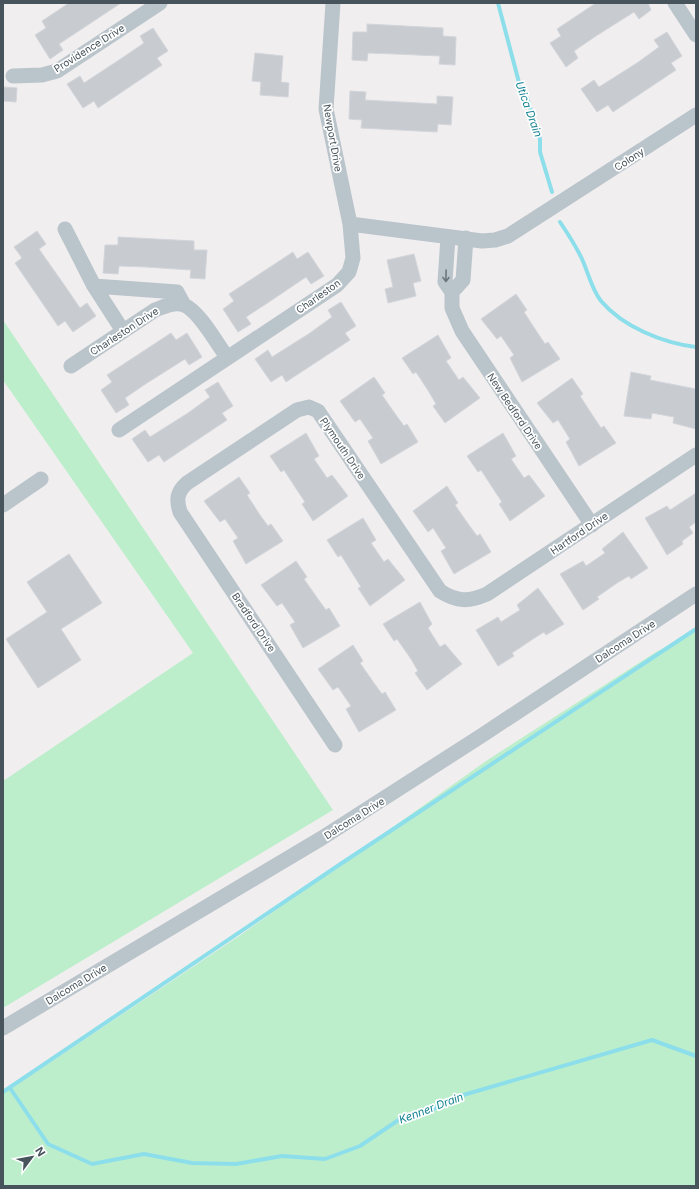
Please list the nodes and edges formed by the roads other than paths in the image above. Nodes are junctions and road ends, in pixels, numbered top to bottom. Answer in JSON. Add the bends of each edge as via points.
{"nodes":[{"id":1,"x":160,"y":3,"type":"edge"},
{"id":2,"x":333,"y":3,"type":"edge"},
{"id":3,"x":675,"y":3,"type":"edge"},
{"id":4,"x":696,"y":35,"type":"edge"},
{"id":5,"x":13,"y":76,"type":"dead end"},
{"id":6,"x":696,"y":115,"type":"edge"},
{"id":7,"x":350,"y":224,"type":"junction"},
{"id":8,"x":65,"y":229,"type":"dead end"},
{"id":9,"x":448,"y":237,"type":"junction"},
{"id":10,"x":466,"y":238,"type":"junction"},
{"id":11,"x":94,"y":286,"type":"junction"},
{"id":12,"x":452,"y":292,"type":"junction"},
{"id":13,"x":184,"y":305,"type":"junction"},
{"id":14,"x":124,"y":331,"type":"junction"},
{"id":15,"x":227,"y":358,"type":"junction"},
{"id":16,"x":71,"y":366,"type":"dead end"},
{"id":17,"x":119,"y":430,"type":"dead end"},
{"id":18,"x":696,"y":455,"type":"edge"},
{"id":19,"x":41,"y":479,"type":"dead end"},
{"id":20,"x":177,"y":498,"type":"joint"},
{"id":21,"x":3,"y":505,"type":"edge"},
{"id":22,"x":592,"y":525,"type":"junction"},
{"id":23,"x":696,"y":594,"type":"edge"},
{"id":24,"x":458,"y":600,"type":"joint"},
{"id":25,"x":335,"y":745,"type":"dead end"},
{"id":26,"x":3,"y":1028,"type":"edge"}],
"edges":[{"from":1,"to":5,"type":"street","name":"Providence Drive","via":[[57,71],[42,75]]},
{"from":2,"to":7,"type":"street","name":"Newport Drive","via":[[326,109]]},
{"from":3,"to":4,"type":"street"},
{"from":6,"to":10,"type":"street","name":"Colony","via":[[503,239]]},
{"from":7,"to":9,"type":"street"},
{"from":7,"to":15,"type":"street","name":"Charleston","via":[[353,258],[349,272],[337,285]]},
{"from":8,"to":11,"type":"street"},
{"from":9,"to":10,"type":"street"},
{"from":9,"to":12,"type":"street","name":"New Bedford Drive","one_way":true,"via":[[445,282]]},
{"from":10,"to":12,"type":"street","via":[[463,280]]},
{"from":11,"to":13,"type":"street","via":[[177,292]]},
{"from":11,"to":14,"type":"street"},
{"from":12,"to":22,"type":"street","name":"New Bedford Drive","via":[[452,308],[462,331]]},
{"from":13,"to":14,"type":"street","name":"Charleston Drive","via":[[169,304],[154,310]]},
{"from":13,"to":15,"type":"street","via":[[197,316]]},
{"from":14,"to":16,"type":"street","name":"Charleston Drive"},
{"from":15,"to":17,"type":"street","name":"Charleston"},
{"from":18,"to":22,"type":"street","name":"Hartford Drive"},
{"from":19,"to":21,"type":"street"},
{"from":20,"to":24,"type":"street","name":"Plymouth Drive","via":[[187,483],[297,410],[309,407],[318,411],[440,591]]},
{"from":20,"to":25,"type":"street","name":"Bradford Drive","via":[[180,512]]},
{"from":22,"to":24,"type":"street","name":"Hartford Drive","via":[[488,594],[466,601]]},
{"from":23,"to":26,"type":"street","name":"Dalcoma Drive","via":[[322,838]]}]}
